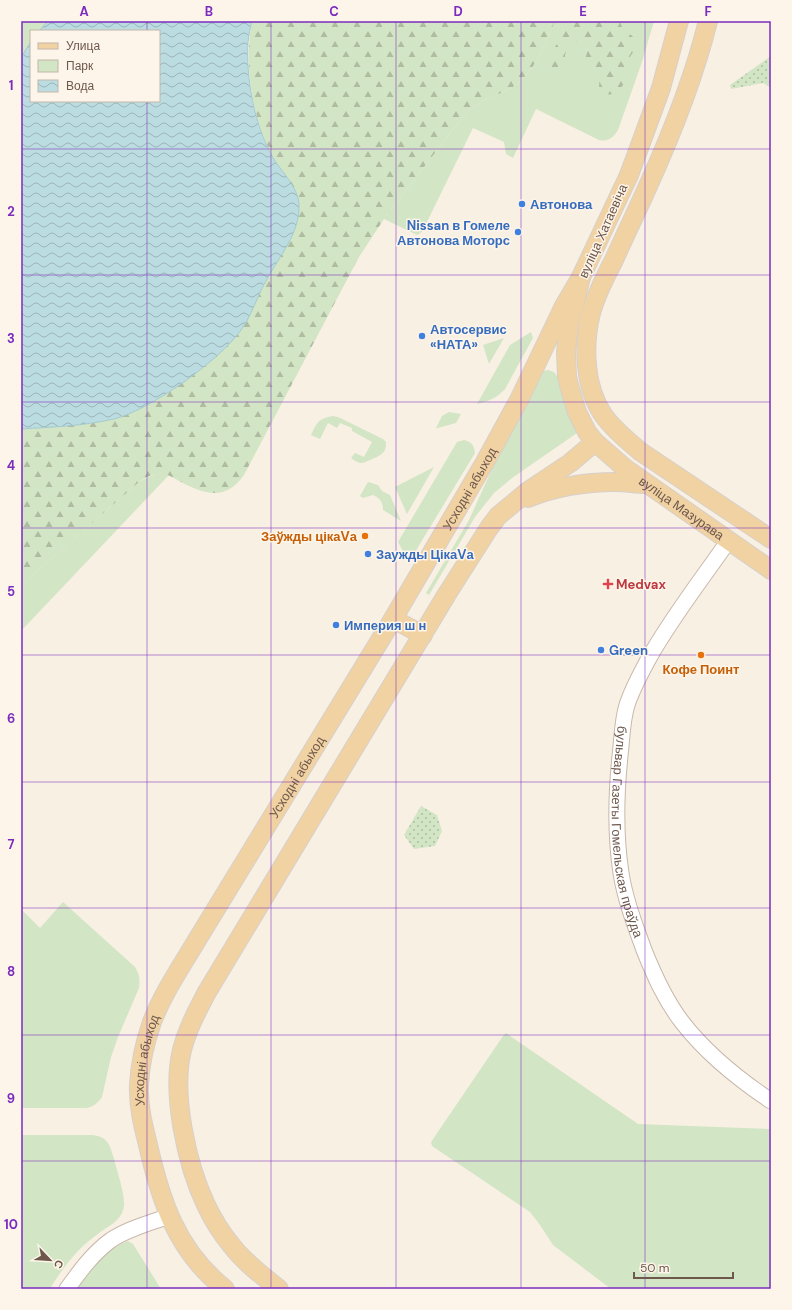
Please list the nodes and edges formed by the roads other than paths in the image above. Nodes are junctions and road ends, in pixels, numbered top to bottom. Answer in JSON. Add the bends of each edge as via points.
{"nodes":[{"id":1,"x":679,"y":21,"type":"edge"},
{"id":2,"x":708,"y":21,"type":"edge"},
{"id":3,"x":582,"y":277,"type":"junction"},
{"id":4,"x":604,"y":415,"type":"junction"},
{"id":5,"x":595,"y":442,"type":"junction"},
{"id":6,"x":647,"y":484,"type":"junction"},
{"id":7,"x":511,"y":505,"type":"junction"},
{"id":8,"x":743,"y":520,"type":"junction"},
{"id":9,"x":771,"y":539,"type":"edge"},
{"id":10,"x":729,"y":540,"type":"junction"},
{"id":11,"x":771,"y":570,"type":"edge"},
{"id":12,"x":393,"y":618,"type":"junction"},
{"id":13,"x":423,"y":635,"type":"junction"},
{"id":14,"x":771,"y":1101,"type":"edge"},
{"id":15,"x":169,"y":1216,"type":"junction"},
{"id":16,"x":67,"y":1289,"type":"edge"},
{"id":17,"x":225,"y":1289,"type":"edge"},
{"id":18,"x":279,"y":1289,"type":"edge"}],
"edges":[{"from":1,"to":3,"type":"main road","name":"вуліца Хатаевіча","via":[[661,88],[640,147]]},
{"from":2,"to":4,"type":"main road","name":"вуліца Хатаевіча","via":[[702,47],[668,142],[603,283],[592,313],[587,338],[587,364],[590,384]]},
{"from":3,"to":5,"type":"main road","name":"вуліца Хатаевіча","via":[[569,326],[567,369],[574,405]]},
{"from":3,"to":12,"type":"main road","name":"Усходні абыход","via":[[564,306],[519,400],[485,462]]},
{"from":4,"to":5,"type":"main road"},
{"from":4,"to":8,"type":"main road","name":"вуліца Мазурава","via":[[626,440],[641,452]]},
{"from":5,"to":6,"type":"main road","name":"вуліца Мазурава"},
{"from":5,"to":7,"type":"main road"},
{"from":6,"to":7,"type":"main road","via":[[616,482],[575,485],[541,493]]},
{"from":6,"to":10,"type":"main road","name":"вуліца Мазурава"},
{"from":7,"to":13,"type":"main road","via":[[498,516],[476,548]]},
{"from":8,"to":9,"type":"main road","name":"вуліца Мазурава"},
{"from":8,"to":10,"type":"main road"},
{"from":10,"to":11,"type":"main road","name":"вуліца Мазурава"},
{"from":10,"to":14,"type":"street","name":"бульвар Газеты Гомельская праўда","via":[[660,640],[627,706],[616,798],[617,825],[621,873],[629,905],[646,955],[667,999],[681,1021],[712,1055]]},
{"from":12,"to":13,"type":"main road"},
{"from":12,"to":15,"type":"main road","name":"Усходні абыход","via":[[194,946],[152,1022],[139,1086],[142,1120],[152,1164]]},
{"from":13,"to":18,"type":"main road","via":[[207,992],[191,1024],[182,1051],[178,1082],[180,1114],[195,1176],[206,1204],[232,1247]]},
{"from":15,"to":16,"type":"street","via":[[112,1240],[91,1258]]},
{"from":15,"to":17,"type":"main road","name":"Усходні абыход","via":[[197,1263]]}]}
